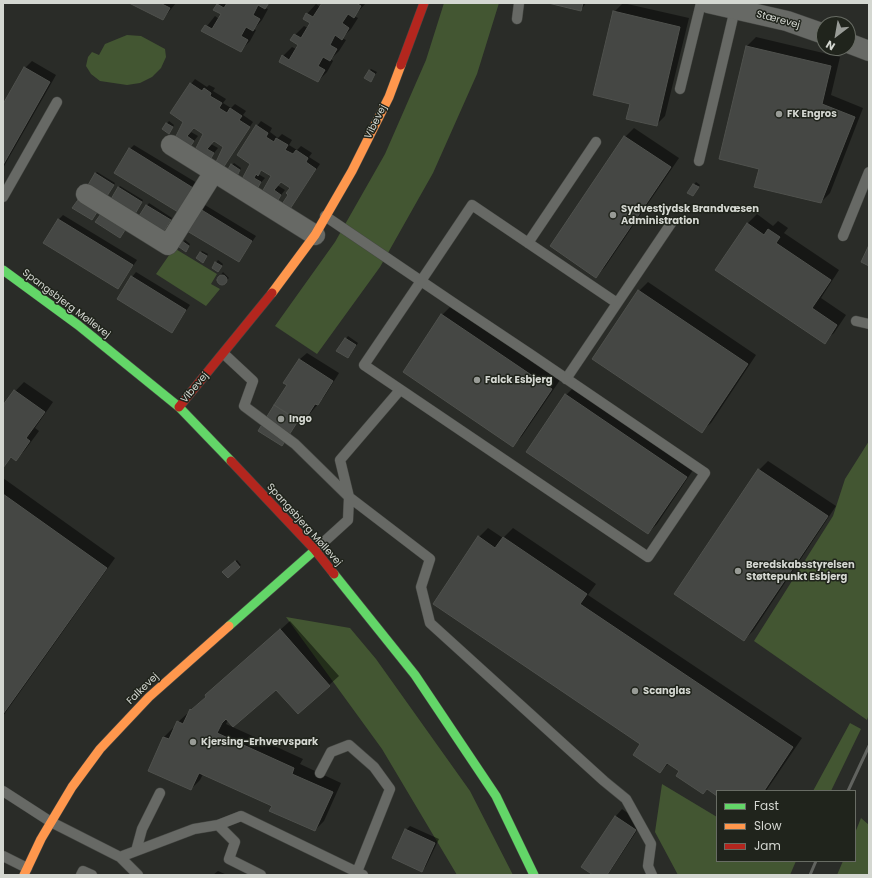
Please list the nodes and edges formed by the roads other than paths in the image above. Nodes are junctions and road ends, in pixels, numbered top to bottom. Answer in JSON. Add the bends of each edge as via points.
{"nodes":[{"id":1,"x":424,"y":3,"type":"edge"},
{"id":2,"x":519,"y":3,"type":"edge"},
{"id":3,"x":701,"y":3,"type":"edge"},
{"id":4,"x":708,"y":3,"type":"edge"},
{"id":5,"x":735,"y":9,"type":"junction"},
{"id":6,"x":517,"y":19,"type":"dead end"},
{"id":7,"x":816,"y":31,"type":"edge"},
{"id":8,"x":856,"y":46,"type":"edge"},
{"id":9,"x":869,"y":51,"type":"edge"},
{"id":10,"x":680,"y":89,"type":"dead end"},
{"id":11,"x":57,"y":102,"type":"dead end"},
{"id":12,"x":596,"y":142,"type":"dead end"},
{"id":13,"x":171,"y":145,"type":"dead end"},
{"id":14,"x":699,"y":161,"type":"dead end"},
{"id":15,"x":214,"y":172,"type":"junction"},
{"id":16,"x":869,"y":172,"type":"edge"},
{"id":17,"x":86,"y":194,"type":"dead end"},
{"id":18,"x":3,"y":196,"type":"edge"},
{"id":19,"x":325,"y":216,"type":"junction"},
{"id":20,"x":672,"y":222,"type":"dead end"},
{"id":21,"x":315,"y":235,"type":"junction"},
{"id":22,"x":843,"y":236,"type":"dead end"},
{"id":23,"x":528,"y":243,"type":"junction"},
{"id":24,"x":6,"y":273,"type":"edge"},
{"id":25,"x":421,"y":281,"type":"junction"},
{"id":26,"x":3,"y":285,"type":"edge"},
{"id":27,"x":617,"y":303,"type":"junction"},
{"id":28,"x":856,"y":320,"type":"dead end"},
{"id":29,"x":869,"y":324,"type":"edge"},
{"id":30,"x":224,"y":354,"type":"junction"},
{"id":31,"x":566,"y":379,"type":"junction"},
{"id":32,"x":400,"y":390,"type":"junction"},
{"id":33,"x":179,"y":407,"type":"junction"},
{"id":34,"x":349,"y":497,"type":"junction"},
{"id":35,"x":315,"y":550,"type":"junction"},
{"id":36,"x":320,"y":773,"type":"dead end"},
{"id":37,"x":3,"y":791,"type":"edge"},
{"id":38,"x":160,"y":793,"type":"dead end"},
{"id":39,"x":51,"y":822,"type":"junction"},
{"id":40,"x":218,"y":825,"type":"junction"},
{"id":41,"x":136,"y":851,"type":"junction"},
{"id":42,"x":3,"y":856,"type":"edge"},
{"id":43,"x":120,"y":857,"type":"junction"},
{"id":44,"x":25,"y":872,"type":"edge"},
{"id":45,"x":360,"y":874,"type":"edge"},
{"id":46,"x":81,"y":875,"type":"edge"},
{"id":47,"x":92,"y":875,"type":"edge"},
{"id":48,"x":138,"y":875,"type":"edge"},
{"id":49,"x":261,"y":875,"type":"edge"},
{"id":50,"x":534,"y":875,"type":"edge"},
{"id":51,"x":652,"y":875,"type":"edge"}],
"edges":[{"from":1,"to":19,"type":"street","name":"Vibevej","via":[[389,97],[352,171]]},
{"from":2,"to":6,"type":"lane"},
{"from":3,"to":10,"type":"lane"},
{"from":4,"to":5,"type":"street","name":"Stærevej"},
{"from":5,"to":7,"type":"street","name":"Stærevej","via":[[787,21]]},
{"from":5,"to":14,"type":"lane"},
{"from":8,"to":9,"type":"street"},
{"from":11,"to":18,"type":"lane"},
{"from":12,"to":23,"type":"lane"},
{"from":13,"to":15,"type":"street"},
{"from":15,"to":17,"type":"street","via":[[168,245]]},
{"from":15,"to":21,"type":"street"},
{"from":16,"to":22,"type":"lane"},
{"from":19,"to":21,"type":"street","name":"Vibevej"},
{"from":19,"to":25,"type":"lane"},
{"from":20,"to":27,"type":"lane"},
{"from":21,"to":30,"type":"street","name":"Vibevej"},
{"from":23,"to":25,"type":"lane","via":[[472,205]]},
{"from":23,"to":27,"type":"lane"},
{"from":24,"to":26,"type":"lane"},
{"from":24,"to":33,"type":"street","name":"Spangsbjerg Møllevej","via":[[78,325]]},
{"from":25,"to":31,"type":"lane"},
{"from":25,"to":32,"type":"lane","via":[[364,365]]},
{"from":27,"to":31,"type":"lane"},
{"from":28,"to":29,"type":"lane"},
{"from":30,"to":33,"type":"street","name":"Vibevej"},
{"from":30,"to":34,"type":"lane","via":[[254,381],[244,406],[295,444]]},
{"from":31,"to":32,"type":"lane","via":[[705,472],[648,557]]},
{"from":32,"to":34,"type":"lane","via":[[340,460]]},
{"from":33,"to":35,"type":"street","name":"Spangsbjerg Møllevej"},
{"from":34,"to":35,"type":"lane","via":[[348,520]]},
{"from":34,"to":51,"type":"lane","via":[[430,559],[422,587],[430,623],[626,799],[651,844],[648,866]]},
{"from":35,"to":39,"type":"street","name":"Falkevej","via":[[148,697],[100,749]]},
{"from":35,"to":50,"type":"street","name":"Spangsbjerg Møllevej","via":[[415,674],[496,796]]},
{"from":36,"to":45,"type":"lane","via":[[331,752],[349,745],[374,767],[390,789]]},
{"from":37,"to":39,"type":"lane"},
{"from":38,"to":41,"type":"lane","via":[[142,829]]},
{"from":39,"to":43,"type":"lane"},
{"from":39,"to":44,"type":"street","name":"Falkevej"},
{"from":40,"to":41,"type":"lane","via":[[194,829]]},
{"from":40,"to":45,"type":"lane","via":[[241,816]]},
{"from":40,"to":49,"type":"lane","via":[[235,842],[229,859]]},
{"from":41,"to":43,"type":"lane"},
{"from":42,"to":44,"type":"lane"},
{"from":43,"to":48,"type":"lane"},
{"from":46,"to":47,"type":"lane","via":[[83,871]]}]}
